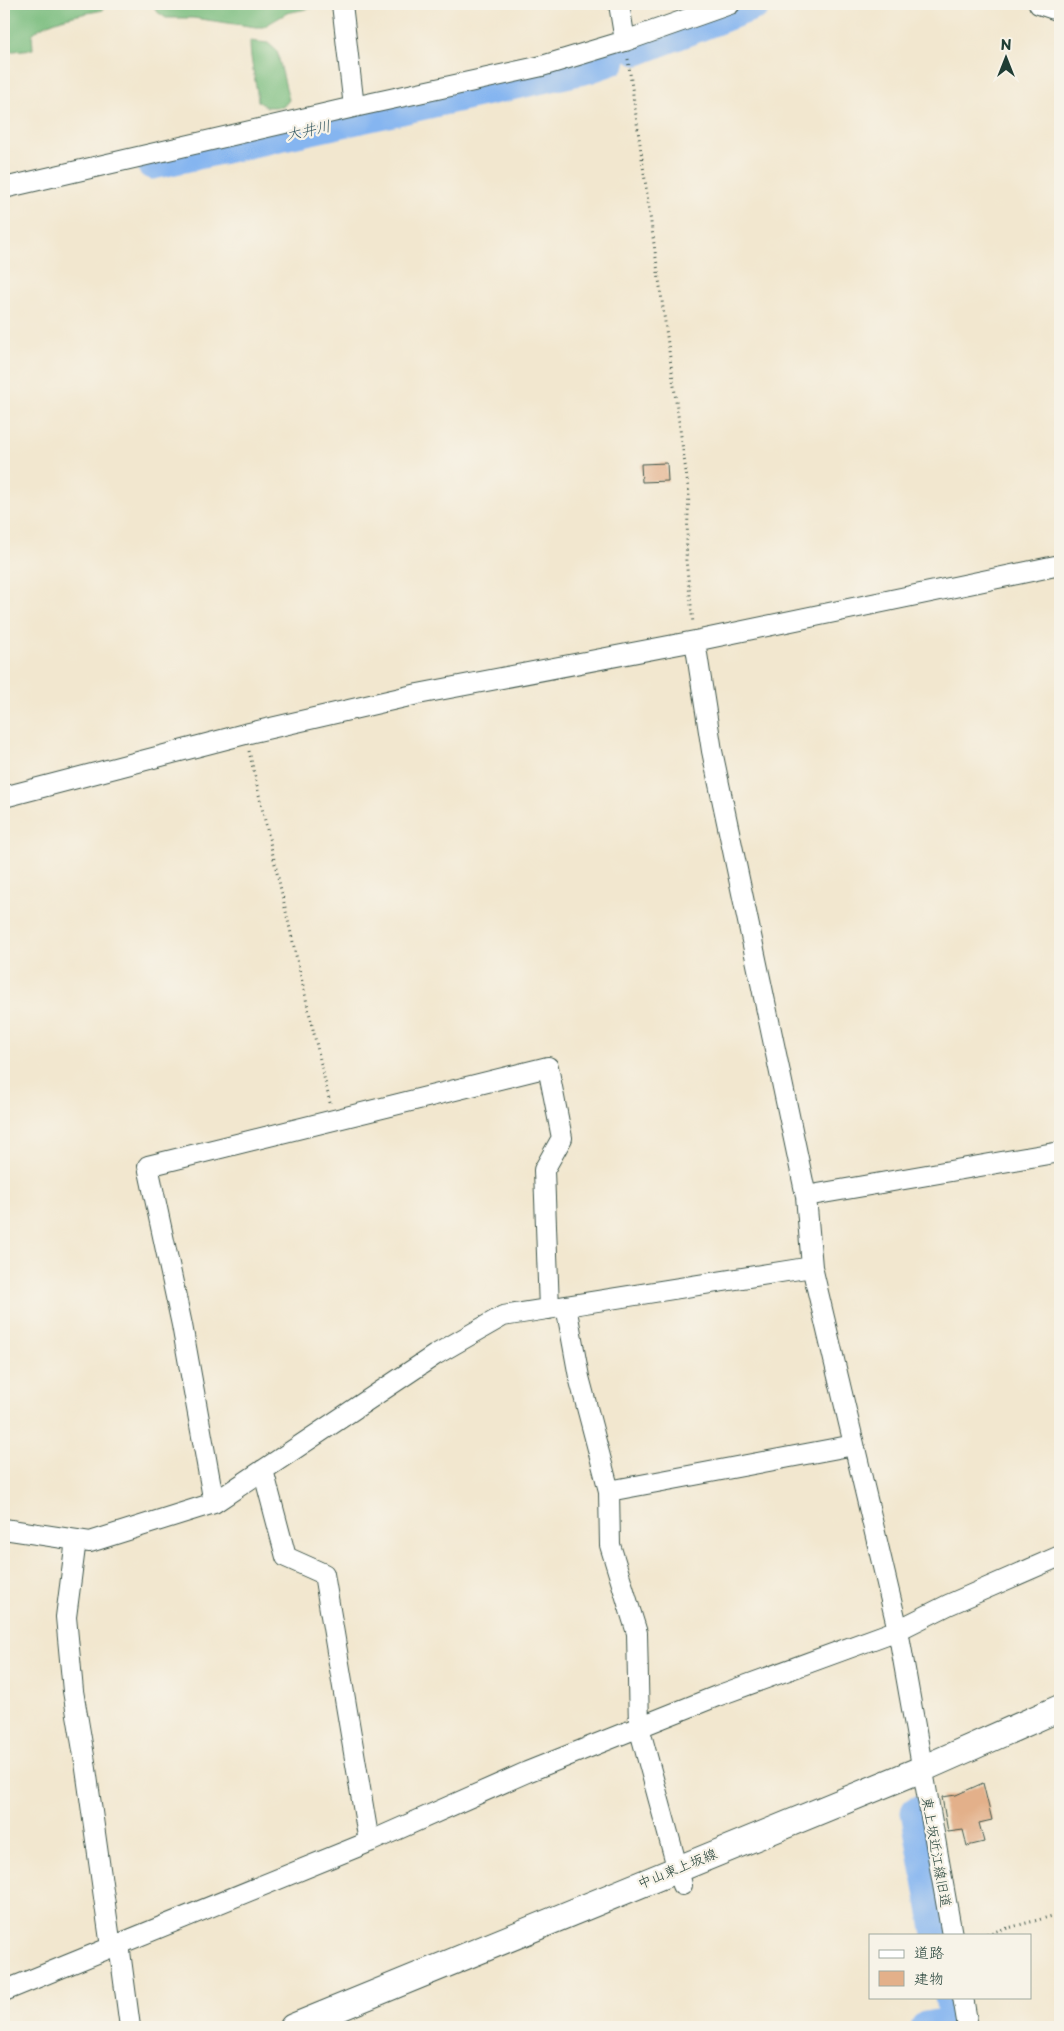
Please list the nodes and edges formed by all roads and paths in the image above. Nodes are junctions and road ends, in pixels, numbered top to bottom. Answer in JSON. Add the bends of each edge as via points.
{"nodes":[{"id":1,"x":342,"y":4,"type":"edge"},
{"id":2,"x":619,"y":4,"type":"edge"},
{"id":3,"x":730,"y":4,"type":"edge"},
{"id":4,"x":1039,"y":4,"type":"edge"},
{"id":5,"x":1060,"y":11,"type":"edge"},
{"id":6,"x":625,"y":42,"type":"junction"},
{"id":7,"x":354,"y":106,"type":"junction"},
{"id":8,"x":4,"y":188,"type":"edge"},
{"id":9,"x":1060,"y":565,"type":"edge"},
{"id":10,"x":695,"y":641,"type":"junction"},
{"id":11,"x":245,"y":734,"type":"junction"},
{"id":12,"x":4,"y":797,"type":"edge"},
{"id":13,"x":334,"y":1120,"type":"junction"},
{"id":14,"x":1060,"y":1152,"type":"edge"},
{"id":15,"x":806,"y":1196,"type":"junction"},
{"id":16,"x":812,"y":1267,"type":"junction"},
{"id":17,"x":558,"y":1307,"type":"junction"},
{"id":18,"x":854,"y":1445,"type":"junction"},
{"id":19,"x":263,"y":1470,"type":"junction"},
{"id":20,"x":609,"y":1491,"type":"junction"},
{"id":21,"x":214,"y":1503,"type":"junction"},
{"id":22,"x":4,"y":1529,"type":"edge"},
{"id":23,"x":76,"y":1540,"type":"junction"},
{"id":24,"x":1060,"y":1556,"type":"edge"},
{"id":25,"x":898,"y":1630,"type":"junction"},
{"id":26,"x":1060,"y":1708,"type":"edge"},
{"id":27,"x":1060,"y":1726,"type":"edge"},
{"id":28,"x":639,"y":1727,"type":"junction"},
{"id":29,"x":924,"y":1777,"type":"junction"},
{"id":30,"x":369,"y":1842,"type":"junction"},
{"id":31,"x":680,"y":1876,"type":"junction"},
{"id":32,"x":1060,"y":1914,"type":"edge"},
{"id":33,"x":952,"y":1934,"type":"edge"},
{"id":34,"x":986,"y":1934,"type":"edge"},
{"id":35,"x":115,"y":1946,"type":"junction"},
{"id":36,"x":4,"y":1991,"type":"edge"},
{"id":37,"x":963,"y":1998,"type":"edge"},
{"id":38,"x":130,"y":2027,"type":"edge"},
{"id":39,"x":293,"y":2027,"type":"edge"},
{"id":40,"x":338,"y":2027,"type":"edge"},
{"id":41,"x":968,"y":2027,"type":"edge"}],
"edges":[{"from":1,"to":7,"type":"street"},
{"from":2,"to":6,"type":"street"},
{"from":3,"to":6,"type":"street"},
{"from":4,"to":5,"type":"street"},
{"from":6,"to":7,"type":"street","via":[[542,66]]},
{"from":6,"to":10,"type":"path","via":[[689,493],[686,560]]},
{"from":7,"to":8,"type":"street"},
{"from":9,"to":10,"type":"street"},
{"from":10,"to":11,"type":"street","via":[[418,694]]},
{"from":10,"to":15,"type":"street","name":"東上坂近江線旧道","via":[[712,751]]},
{"from":11,"to":12,"type":"street"},
{"from":11,"to":13,"type":"path"},
{"from":13,"to":17,"type":"street","via":[[548,1067],[562,1138],[544,1170]]},
{"from":13,"to":21,"type":"street","via":[[148,1166],[182,1325]]},
{"from":14,"to":15,"type":"street"},
{"from":15,"to":16,"type":"street","name":"東上坂近江線旧道"},
{"from":16,"to":17,"type":"street"},
{"from":16,"to":18,"type":"street","name":"東上坂近江線旧道"},
{"from":17,"to":19,"type":"street","via":[[503,1316],[436,1355]]},
{"from":17,"to":20,"type":"street"},
{"from":18,"to":20,"type":"street"},
{"from":18,"to":25,"type":"street","name":"東上坂近江線旧道"},
{"from":19,"to":21,"type":"street"},
{"from":19,"to":30,"type":"street","via":[[286,1557],[324,1574]]},
{"from":20,"to":28,"type":"street","via":[[610,1545],[637,1633]]},
{"from":21,"to":23,"type":"street","via":[[90,1542]]},
{"from":22,"to":23,"type":"street"},
{"from":23,"to":35,"type":"street","via":[[67,1626],[73,1691]]},
{"from":24,"to":25,"type":"street"},
{"from":25,"to":28,"type":"street"},
{"from":25,"to":29,"type":"street","name":"東上坂近江線旧道"},
{"from":26,"to":29,"type":"main road","name":"中山東上坂線"},
{"from":27,"to":29,"type":"main road","name":"中山東上坂線"},
{"from":28,"to":30,"type":"street"},
{"from":28,"to":31,"type":"street"},
{"from":29,"to":31,"type":"main road","name":"中山東上坂線"},
{"from":29,"to":33,"type":"street","name":"東上坂近江線旧道"},
{"from":30,"to":35,"type":"street"},
{"from":31,"to":39,"type":"main road","name":"中山東上坂線"},
{"from":31,"to":40,"type":"main road","name":"中山東上坂線"},
{"from":32,"to":34,"type":"path"},
{"from":35,"to":36,"type":"street"},
{"from":35,"to":38,"type":"street"},
{"from":37,"to":41,"type":"street"}]}
